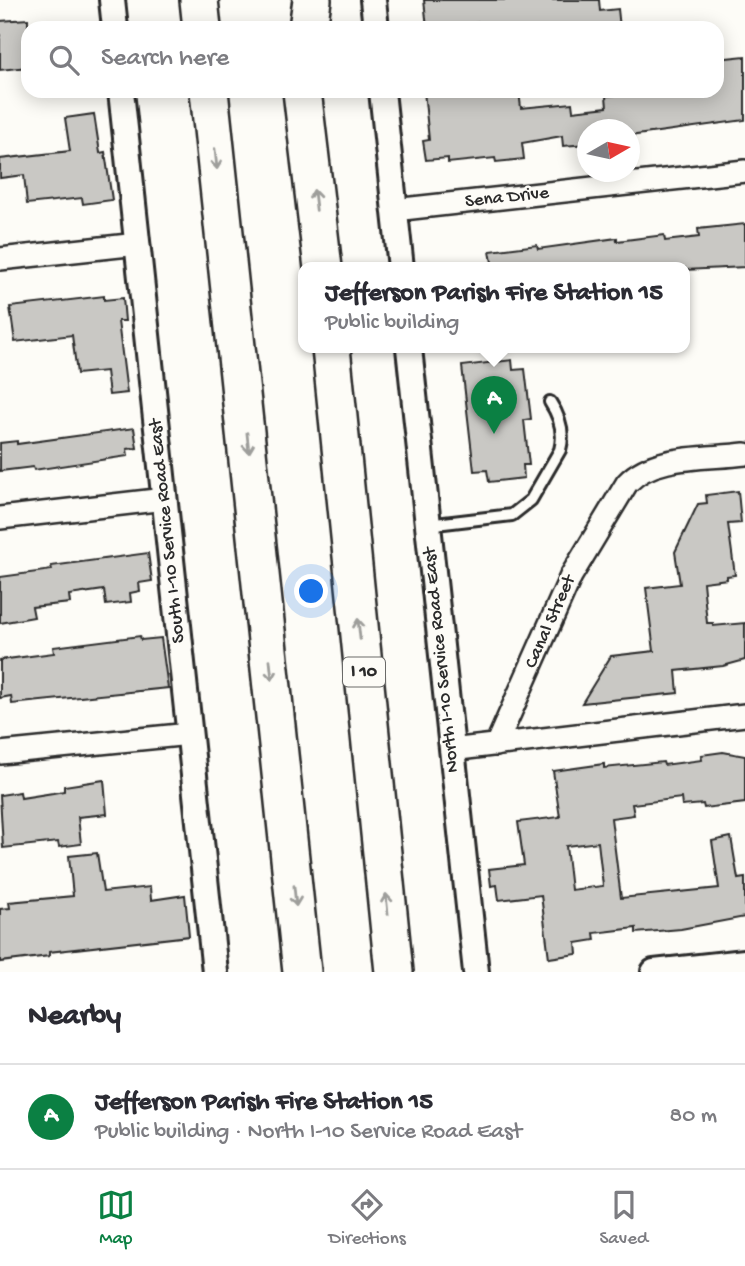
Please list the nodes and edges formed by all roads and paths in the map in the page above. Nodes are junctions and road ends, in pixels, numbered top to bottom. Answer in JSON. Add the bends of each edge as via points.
{"nodes":[{"id":1,"x":111,"y":0,"type":"edge"},
{"id":2,"x":199,"y":0,"type":"edge"},
{"id":3,"x":292,"y":0,"type":"edge"},
{"id":4,"x":312,"y":0,"type":"edge"},
{"id":5,"x":373,"y":0,"type":"edge"},
{"id":6,"x":113,"y":21,"type":"edge"},
{"id":7,"x":201,"y":21,"type":"edge"},
{"id":8,"x":294,"y":21,"type":"edge"},
{"id":9,"x":310,"y":21,"type":"edge"},
{"id":10,"x":375,"y":21,"type":"edge"},
{"id":11,"x":122,"y":98,"type":"edge"},
{"id":12,"x":210,"y":98,"type":"edge"},
{"id":13,"x":303,"y":98,"type":"edge"},
{"id":14,"x":383,"y":98,"type":"edge"},
{"id":15,"x":745,"y":171,"type":"edge"},
{"id":16,"x":394,"y":210,"type":"junction"},
{"id":17,"x":138,"y":244,"type":"junction"},
{"id":18,"x":0,"y":259,"type":"edge"},
{"id":19,"x":322,"y":262,"type":"edge"},
{"id":20,"x":400,"y":262,"type":"edge"},
{"id":21,"x":410,"y":353,"type":"edge"},
{"id":22,"x":332,"y":360,"type":"edge"},
{"id":23,"x":550,"y":402,"type":"dead end"},
{"id":24,"x":745,"y":454,"type":"edge"},
{"id":25,"x":165,"y":499,"type":"junction"},
{"id":26,"x":0,"y":518,"type":"edge"},
{"id":27,"x":427,"y":525,"type":"junction"},
{"id":28,"x":745,"y":715,"type":"edge"},
{"id":29,"x":190,"y":734,"type":"junction"},
{"id":30,"x":496,"y":745,"type":"junction"},
{"id":31,"x":450,"y":750,"type":"junction"},
{"id":32,"x":0,"y":753,"type":"edge"},
{"id":33,"x":745,"y":962,"type":"edge"},
{"id":34,"x":215,"y":972,"type":"edge"},
{"id":35,"x":302,"y":972,"type":"edge"},
{"id":36,"x":394,"y":972,"type":"edge"},
{"id":37,"x":476,"y":972,"type":"edge"},
{"id":38,"x":654,"y":972,"type":"edge"}],
"edges":[{"from":1,"to":6,"type":"street"},
{"from":2,"to":7,"type":"highway"},
{"from":3,"to":8,"type":"highway"},
{"from":4,"to":9,"type":"highway"},
{"from":5,"to":10,"type":"street"},
{"from":11,"to":17,"type":"street","name":"South I-10 Service Road East"},
{"from":12,"to":35,"type":"highway","one_way":true},
{"from":19,"to":13,"type":"highway","one_way":true},
{"from":14,"to":16,"type":"street"},
{"from":15,"to":16,"type":"street","name":"Sena Drive"},
{"from":16,"to":20,"type":"street"},
{"from":17,"to":18,"type":"street"},
{"from":17,"to":25,"type":"street","name":"South I-10 Service Road East"},
{"from":21,"to":27,"type":"street","name":"North I-10 Service Road East"},
{"from":36,"to":22,"type":"highway","number":"I 10","one_way":true},
{"from":23,"to":27,"type":"lane","via":[[559,415],[563,440],[523,508],[500,518]]},
{"from":24,"to":30,"type":"street","name":"Canal Street","via":[[655,465],[627,483],[571,576]]},
{"from":25,"to":26,"type":"street"},
{"from":25,"to":29,"type":"street","name":"South I-10 Service Road East"},
{"from":27,"to":31,"type":"street","name":"North I-10 Service Road East"},
{"from":28,"to":30,"type":"street"},
{"from":29,"to":32,"type":"street"},
{"from":29,"to":34,"type":"street","name":"South I-10 Service Road East"},
{"from":30,"to":31,"type":"street"},
{"from":31,"to":37,"type":"street","name":"North I-10 Service Road East"},
{"from":33,"to":38,"type":"street"}]}
